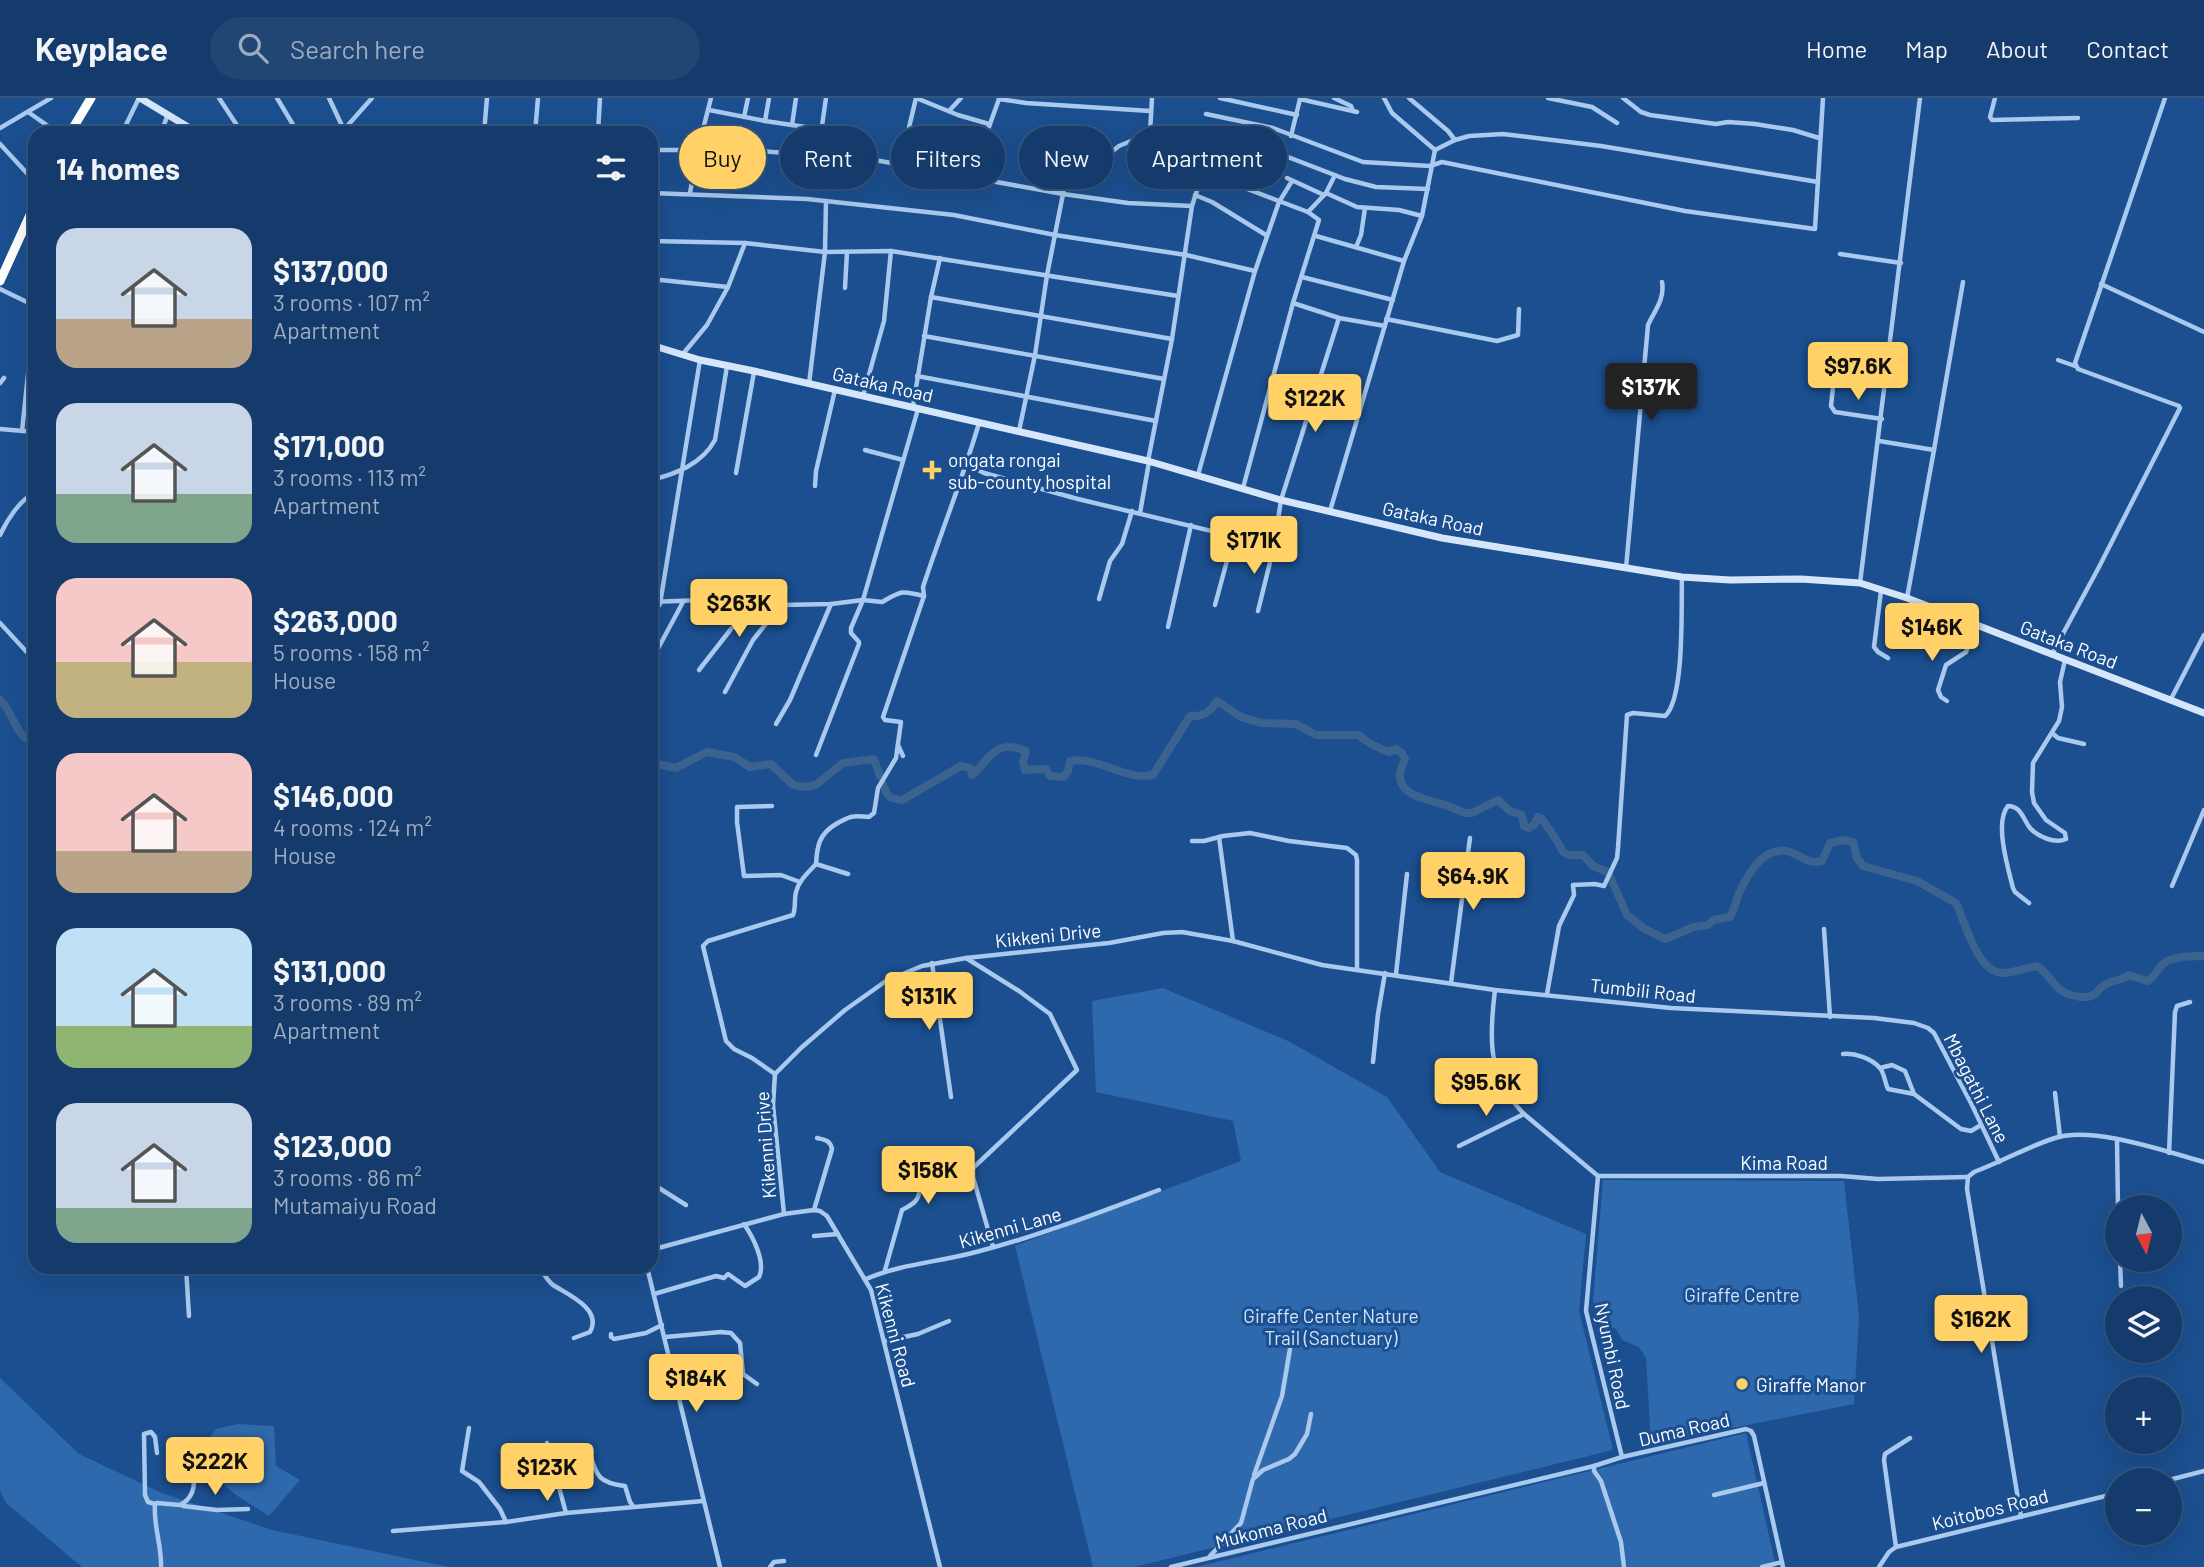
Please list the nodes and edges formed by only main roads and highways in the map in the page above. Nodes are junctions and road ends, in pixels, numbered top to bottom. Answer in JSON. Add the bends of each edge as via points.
{"nodes":[{"id":1,"x":91,"y":98,"type":"edge"},
{"id":2,"x":74,"y":126,"type":"edge"},
{"id":3,"x":28,"y":219,"type":"edge"},
{"id":4,"x":0,"y":281,"type":"edge"}],
"edges":[{"from":1,"to":2,"type":"highway"},
{"from":3,"to":4,"type":"highway"}]}
